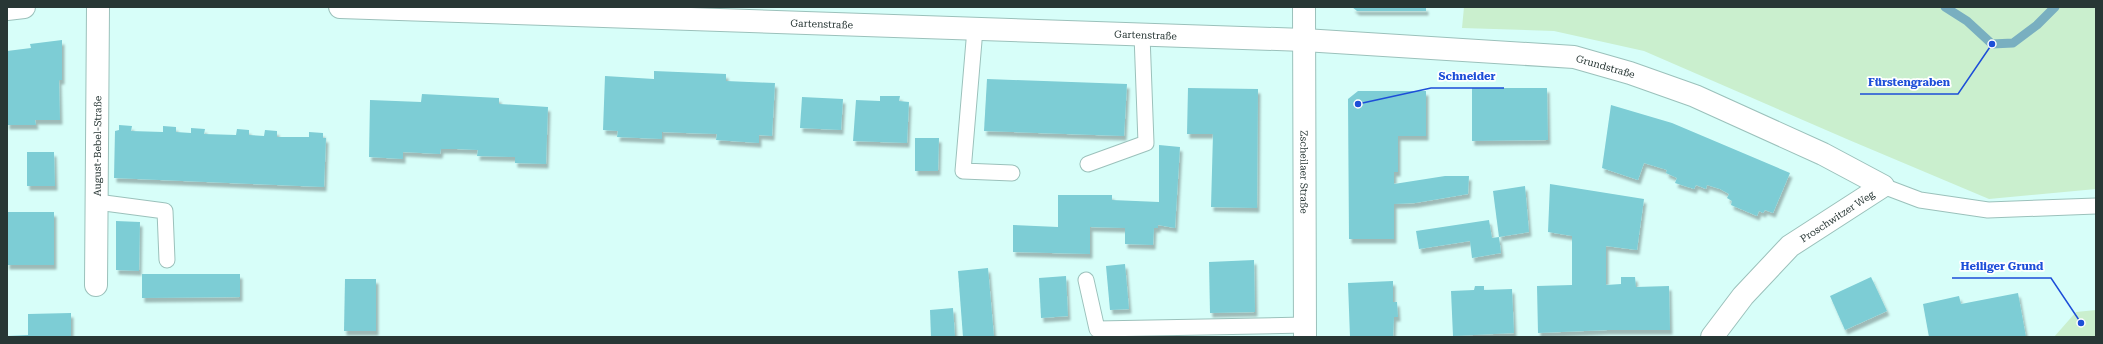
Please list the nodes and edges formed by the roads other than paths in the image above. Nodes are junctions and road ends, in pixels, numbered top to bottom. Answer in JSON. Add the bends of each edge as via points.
{"nodes":[{"id":1,"x":24,"y":7,"type":"edge"},
{"id":2,"x":98,"y":7,"type":"edge"},
{"id":3,"x":340,"y":7,"type":"edge"},
{"id":4,"x":1304,"y":7,"type":"edge"},
{"id":5,"x":7,"y":9,"type":"edge"},
{"id":6,"x":975,"y":29,"type":"junction"},
{"id":7,"x":1142,"y":35,"type":"junction"},
{"id":8,"x":1304,"y":40,"type":"junction"},
{"id":9,"x":1088,"y":164,"type":"dead end"},
{"id":10,"x":1012,"y":174,"type":"dead end"},
{"id":11,"x":1883,"y":186,"type":"junction"},
{"id":12,"x":97,"y":202,"type":"junction"},
{"id":13,"x":2096,"y":206,"type":"edge"},
{"id":14,"x":167,"y":260,"type":"dead end"},
{"id":15,"x":1086,"y":280,"type":"dead end"},
{"id":16,"x":96,"y":286,"type":"dead end"},
{"id":17,"x":1305,"y":331,"type":"edge"},
{"id":18,"x":1712,"y":337,"type":"edge"}],
"edges":[{"from":1,"to":5,"type":"street"},
{"from":2,"to":12,"type":"street","name":"August-Bebel-Straße"},
{"from":3,"to":6,"type":"street","name":"Gartenstraße"},
{"from":4,"to":8,"type":"street","name":"Zscheilaer Straße"},
{"from":6,"to":7,"type":"street","name":"Gartenstraße"},
{"from":6,"to":10,"type":"lane","via":[[963,171]]},
{"from":7,"to":8,"type":"street","name":"Gartenstraße"},
{"from":7,"to":9,"type":"lane","via":[[1146,144]]},
{"from":8,"to":11,"type":"street","name":"Grundstraße","via":[[1574,57],[1695,96],[1823,154]]},
{"from":8,"to":17,"type":"street","name":"Zscheilaer Straße"},
{"from":11,"to":13,"type":"lane","name":"Proschwitzer Weg","via":[[1920,200],[1988,210]]},
{"from":11,"to":18,"type":"street","name":"Proschwitzer Weg","via":[[1790,246],[1743,296]]},
{"from":12,"to":14,"type":"lane","via":[[165,211]]},
{"from":12,"to":16,"type":"street","name":"August-Bebel-Straße"},
{"from":15,"to":17,"type":"lane","via":[[1097,329]]}]}
